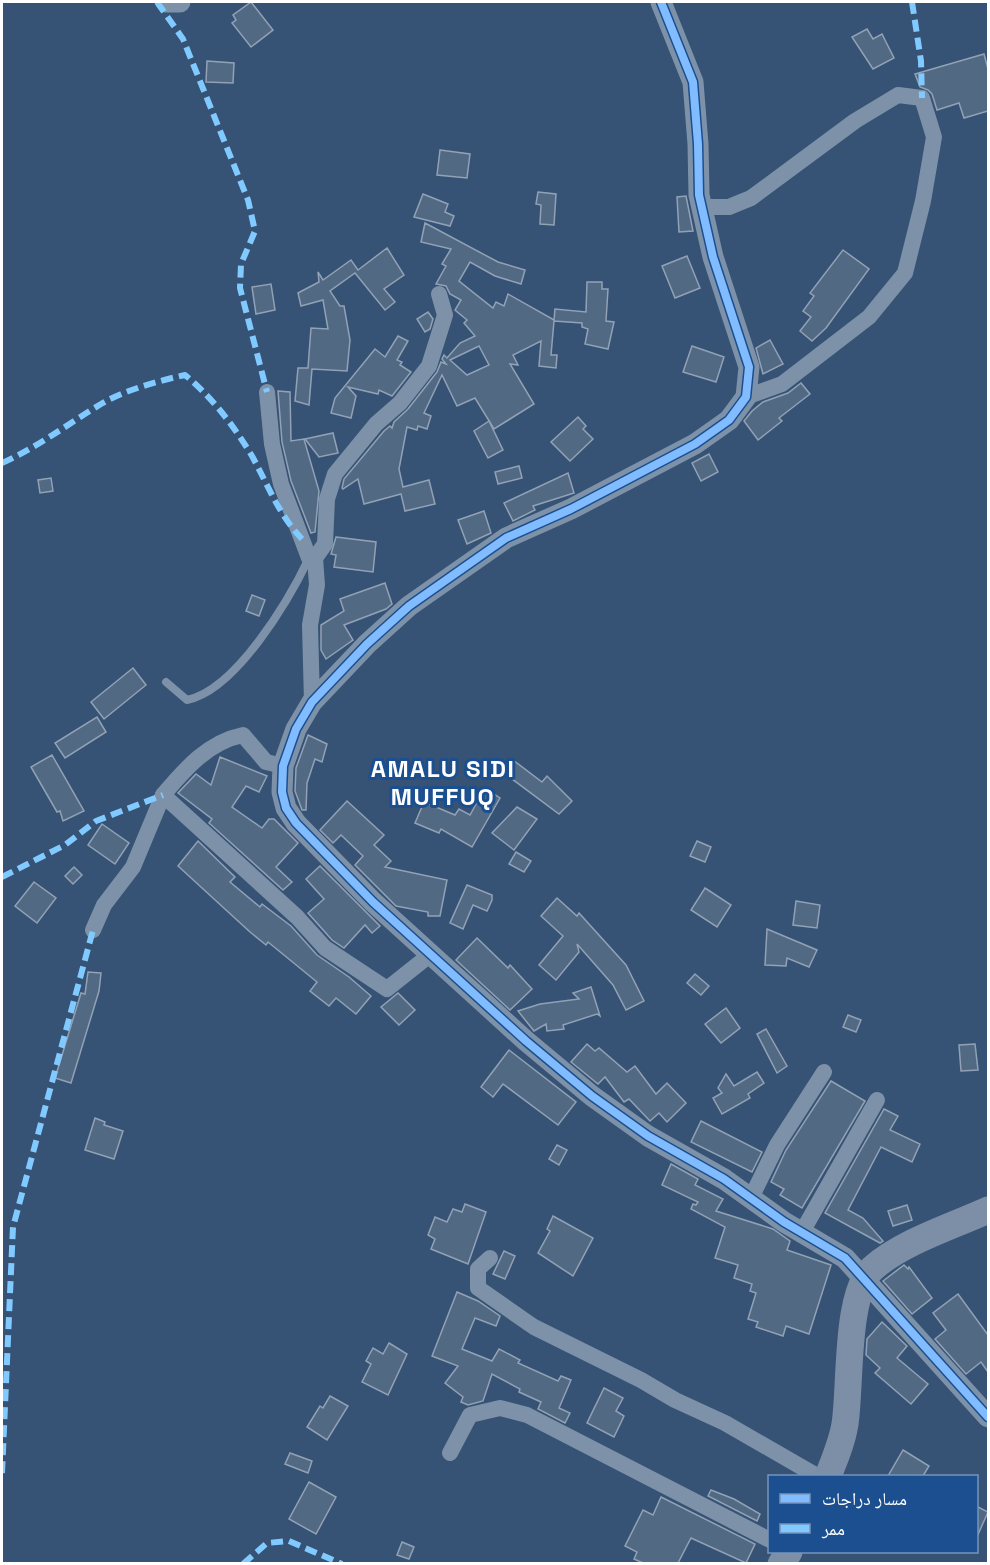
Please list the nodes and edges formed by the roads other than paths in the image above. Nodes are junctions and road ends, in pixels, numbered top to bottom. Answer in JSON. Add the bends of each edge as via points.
{"nodes":[{"id":1,"x":166,"y":2,"type":"edge"},
{"id":2,"x":180,"y":2,"type":"edge"},
{"id":3,"x":661,"y":2,"type":"edge"},
{"id":4,"x":701,"y":207,"type":"junction"},
{"id":5,"x":439,"y":294,"type":"dead end"},
{"id":6,"x":267,"y":392,"type":"dead end"},
{"id":7,"x":746,"y":397,"type":"junction"},
{"id":8,"x":312,"y":558,"type":"junction"},
{"id":9,"x":165,"y":682,"type":"dead end"},
{"id":10,"x":312,"y":702,"type":"junction"},
{"id":11,"x":283,"y":766,"type":"junction"},
{"id":12,"x":162,"y":795,"type":"junction"},
{"id":13,"x":93,"y":930,"type":"dead end"},
{"id":14,"x":431,"y":954,"type":"junction"},
{"id":15,"x":824,"y":1072,"type":"dead end"},
{"id":16,"x":877,"y":1100,"type":"dead end"},
{"id":17,"x":751,"y":1198,"type":"junction"},
{"id":18,"x":988,"y":1210,"type":"edge"},
{"id":19,"x":802,"y":1232,"type":"junction"},
{"id":20,"x":490,"y":1258,"type":"dead end"},
{"id":21,"x":865,"y":1277,"type":"junction"},
{"id":22,"x":988,"y":1417,"type":"edge"},
{"id":23,"x":450,"y":1453,"type":"dead end"},
{"id":24,"x":815,"y":1475,"type":"edge"},
{"id":25,"x":828,"y":1475,"type":"edge"},
{"id":26,"x":768,"y":1539,"type":"edge"}],
"edges":[{"from":1,"to":2,"type":"street"},
{"from":3,"to":4,"type":"street","via":[[693,82]]},
{"from":4,"to":7,"type":"street","via":[[749,367]]},
{"from":4,"to":7,"type":"street","via":[[729,207],[751,198],[782,172],[898,95],[922,98],[934,137],[905,273],[869,317],[782,384]]},
{"from":5,"to":8,"type":"street","via":[[445,315],[429,366],[335,474],[327,499],[325,544]]},
{"from":6,"to":8,"type":"street","via":[[281,484]]},
{"from":7,"to":10,"type":"street","via":[[729,420],[695,444],[506,538],[466,564],[409,606]]},
{"from":8,"to":9,"type":"lane","via":[[252,650],[200,697],[187,700]]},
{"from":8,"to":10,"type":"street","via":[[317,585],[310,625]]},
{"from":10,"to":11,"type":"street","via":[[296,729]]},
{"from":11,"to":12,"type":"street","via":[[266,762],[243,735],[223,739],[188,766]]},
{"from":11,"to":14,"type":"street","via":[[282,792],[296,823],[373,902]]},
{"from":12,"to":13,"type":"street","via":[[133,867],[104,905]]},
{"from":12,"to":14,"type":"street","via":[[297,917],[325,948],[387,989]]},
{"from":14,"to":17,"type":"street","via":[[592,1096],[648,1136]]},
{"from":15,"to":17,"type":"street","via":[[777,1145]]},
{"from":16,"to":19,"type":"street"},
{"from":17,"to":19,"type":"street"},
{"from":18,"to":21,"type":"main road","via":[[895,1253]]},
{"from":19,"to":21,"type":"street","via":[[845,1258]]},
{"from":20,"to":24,"type":"street","via":[[478,1269],[478,1288],[534,1327],[725,1423]]},
{"from":21,"to":22,"type":"street"},
{"from":21,"to":25,"type":"main road","via":[[854,1315],[845,1425]]},
{"from":23,"to":26,"type":"street","via":[[470,1414],[500,1408],[527,1415]]}]}
